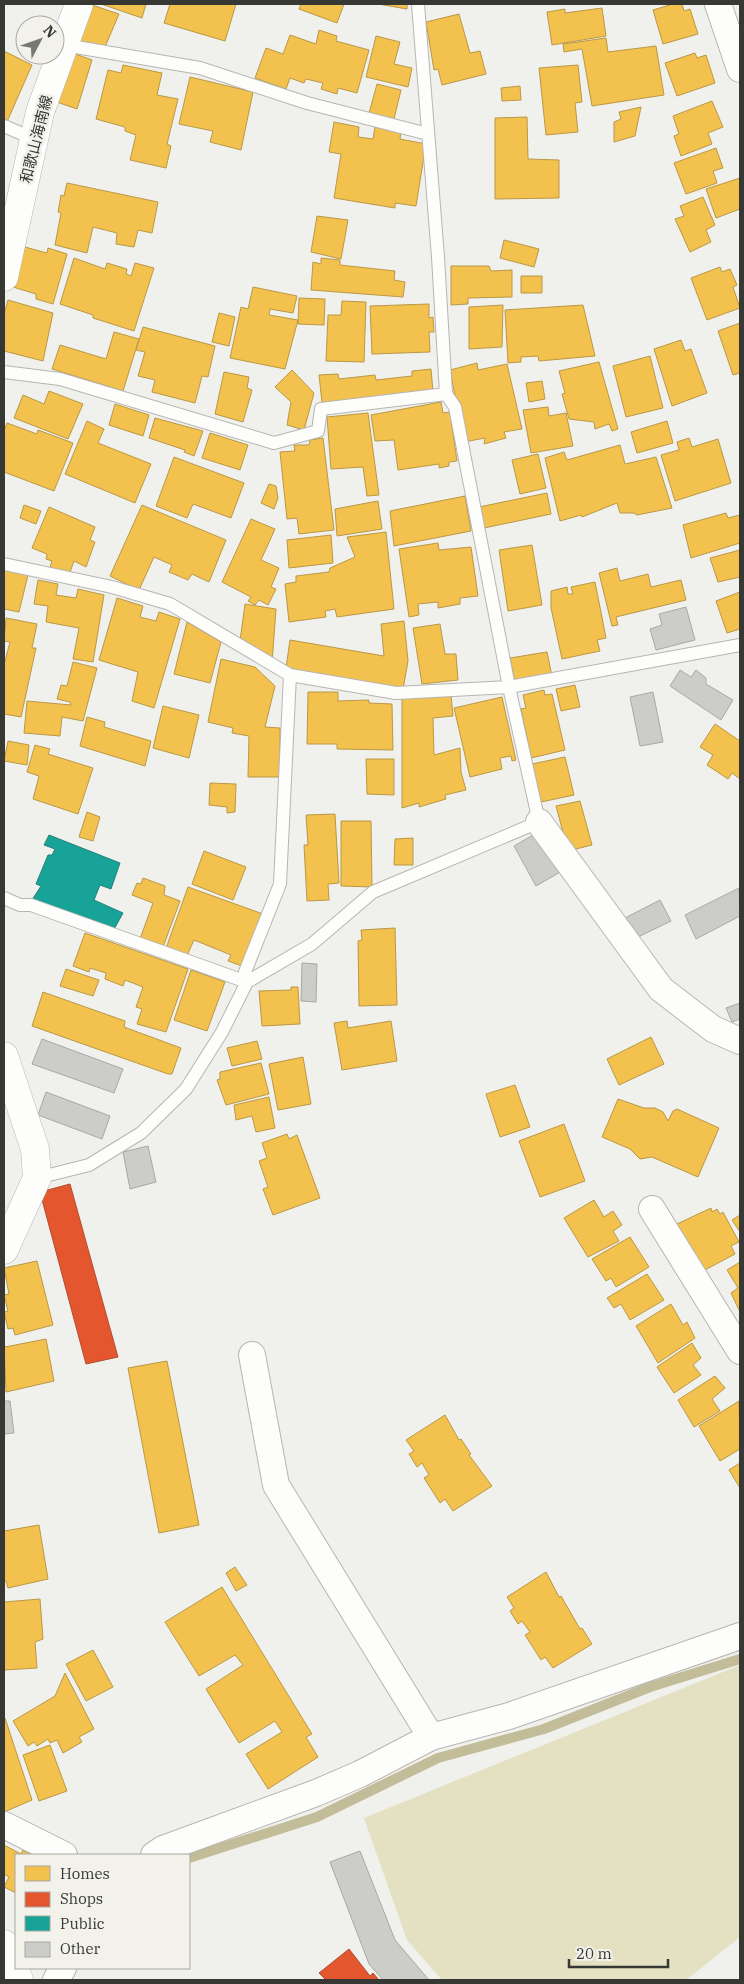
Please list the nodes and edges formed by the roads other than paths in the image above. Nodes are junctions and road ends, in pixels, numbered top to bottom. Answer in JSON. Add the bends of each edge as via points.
{"nodes":[{"id":1,"x":79,"y":4,"type":"edge"},
{"id":2,"x":418,"y":4,"type":"edge"},
{"id":3,"x":718,"y":4,"type":"edge"},
{"id":4,"x":65,"y":42,"type":"edge"},
{"id":5,"x":65,"y":45,"type":"edge"},
{"id":6,"x":57,"y":65,"type":"edge"},
{"id":7,"x":740,"y":69,"type":"edge"},
{"id":8,"x":4,"y":126,"type":"edge"},
{"id":9,"x":428,"y":134,"type":"junction"},
{"id":10,"x":34,"y":139,"type":"junction"},
{"id":11,"x":4,"y":277,"type":"edge"},
{"id":12,"x":4,"y":372,"type":"edge"},
{"id":13,"x":446,"y":394,"type":"junction"},
{"id":14,"x":4,"y":564,"type":"edge"},
{"id":15,"x":740,"y":645,"type":"edge"},
{"id":16,"x":290,"y":675,"type":"junction"},
{"id":17,"x":509,"y":687,"type":"junction"},
{"id":18,"x":539,"y":822,"type":"junction"},
{"id":19,"x":4,"y":898,"type":"edge"},
{"id":20,"x":247,"y":982,"type":"junction"},
{"id":21,"x":740,"y":1041,"type":"edge"},
{"id":22,"x":4,"y":1056,"type":"edge"},
{"id":23,"x":37,"y":1178,"type":"junction"},
{"id":24,"x":652,"y":1209,"type":"dead end"},
{"id":25,"x":4,"y":1250,"type":"edge"},
{"id":26,"x":740,"y":1351,"type":"edge"},
{"id":27,"x":252,"y":1355,"type":"dead end"},
{"id":28,"x":740,"y":1636,"type":"edge"},
{"id":29,"x":431,"y":1737,"type":"junction"},
{"id":30,"x":4,"y":1825,"type":"edge"},
{"id":31,"x":62,"y":1854,"type":"edge"},
{"id":32,"x":156,"y":1854,"type":"edge"},
{"id":33,"x":4,"y":1944,"type":"edge"},
{"id":34,"x":62,"y":1969,"type":"edge"},
{"id":35,"x":19,"y":1980,"type":"edge"},
{"id":36,"x":56,"y":1980,"type":"edge"}],
"edges":[{"from":1,"to":4,"type":"main road","name":"和歌山海南線"},
{"from":2,"to":9,"type":"lane"},
{"from":3,"to":7,"type":"street"},
{"from":5,"to":9,"type":"lane","via":[[200,68],[306,103]]},
{"from":6,"to":10,"type":"main road","name":"和歌山海南線"},
{"from":8,"to":10,"type":"lane"},
{"from":9,"to":13,"type":"lane"},
{"from":10,"to":11,"type":"main road","name":"和歌山海南線"},
{"from":12,"to":13,"type":"lane","via":[[60,379],[274,442],[318,431],[322,409]]},
{"from":13,"to":17,"type":"lane","via":[[454,406]]},
{"from":14,"to":16,"type":"lane","via":[[112,587],[170,604]]},
{"from":15,"to":17,"type":"lane"},
{"from":16,"to":17,"type":"lane","via":[[396,693]]},
{"from":16,"to":20,"type":"lane","via":[[280,884],[244,972]]},
{"from":17,"to":18,"type":"lane"},
{"from":18,"to":20,"type":"lane","via":[[373,892],[312,944]]},
{"from":18,"to":21,"type":"street","via":[[661,989],[713,1029]]},
{"from":19,"to":20,"type":"lane"},
{"from":20,"to":23,"type":"lane","via":[[222,1032],[186,1089],[141,1133],[89,1165]]},
{"from":22,"to":23,"type":"main road","via":[[35,1149]]},
{"from":23,"to":25,"type":"main road"},
{"from":24,"to":26,"type":"street"},
{"from":27,"to":29,"type":"street","via":[[276,1485]]},
{"from":28,"to":29,"type":"street","via":[[509,1716]]},
{"from":29,"to":32,"type":"street","via":[[316,1793]]},
{"from":30,"to":31,"type":"street"},
{"from":33,"to":35,"type":"main road"},
{"from":34,"to":36,"type":"street"}]}
